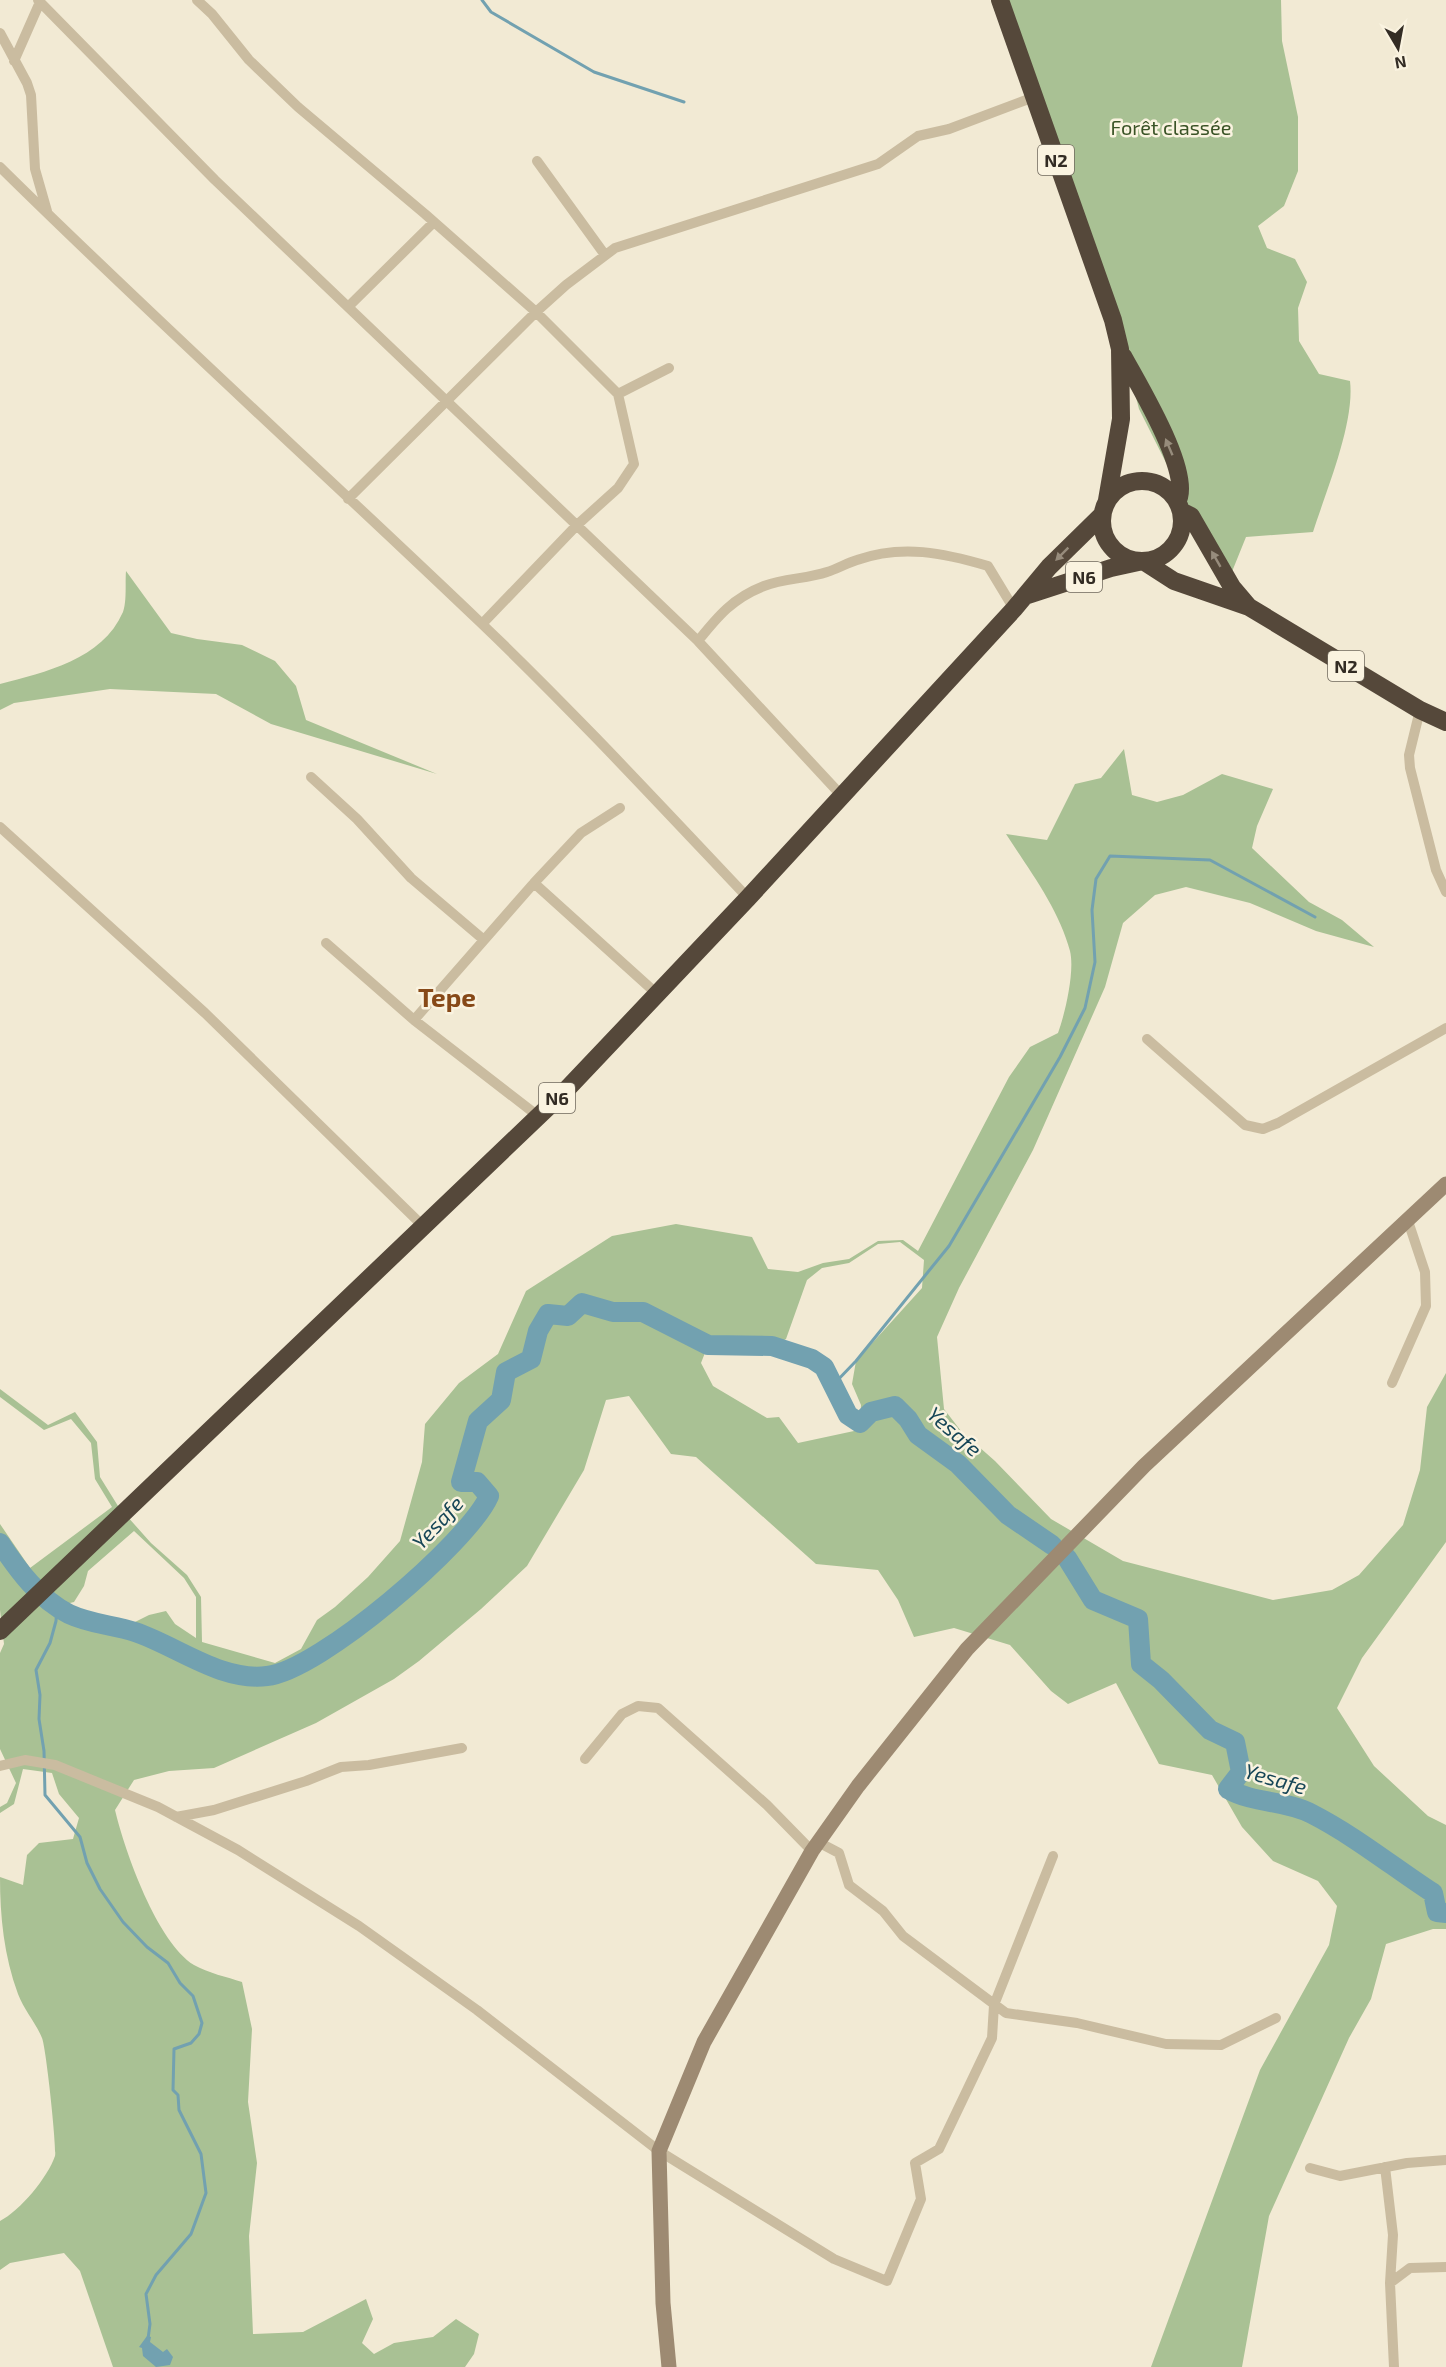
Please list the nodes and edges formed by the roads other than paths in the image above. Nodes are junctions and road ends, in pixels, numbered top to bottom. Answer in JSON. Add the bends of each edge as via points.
{"nodes":[{"id":1,"x":196,"y":0,"type":"edge"},
{"id":2,"x":1000,"y":0,"type":"edge"},
{"id":3,"x":39,"y":1,"type":"edge"},
{"id":4,"x":0,"y":33,"type":"edge"},
{"id":5,"x":14,"y":61,"type":"junction"},
{"id":6,"x":1034,"y":97,"type":"junction"},
{"id":7,"x":537,"y":161,"type":"dead end"},
{"id":8,"x":0,"y":167,"type":"edge"},
{"id":9,"x":48,"y":214,"type":"junction"},
{"id":10,"x":434,"y":222,"type":"junction"},
{"id":11,"x":605,"y":255,"type":"junction"},
{"id":12,"x":349,"y":306,"type":"junction"},
{"id":13,"x":536,"y":312,"type":"junction"},
{"id":14,"x":1120,"y":349,"type":"junction"},
{"id":15,"x":669,"y":368,"type":"dead end"},
{"id":16,"x":618,"y":394,"type":"junction"},
{"id":17,"x":447,"y":401,"type":"junction"},
{"id":18,"x":348,"y":499,"type":"junction"},
{"id":19,"x":1179,"y":506,"type":"junction"},
{"id":20,"x":1104,"y":508,"type":"junction"},
{"id":21,"x":577,"y":525,"type":"junction"},
{"id":22,"x":1143,"y":561,"type":"junction"},
{"id":23,"x":1020,"y":602,"type":"junction"},
{"id":24,"x":1249,"y":607,"type":"junction"},
{"id":25,"x":482,"y":624,"type":"junction"},
{"id":26,"x":698,"y":641,"type":"junction"},
{"id":27,"x":1420,"y":710,"type":"junction"},
{"id":28,"x":1446,"y":722,"type":"edge"},
{"id":29,"x":311,"y":777,"type":"dead end"},
{"id":30,"x":841,"y":795,"type":"junction"},
{"id":31,"x":620,"y":808,"type":"dead end"},
{"id":32,"x":0,"y":827,"type":"edge"},
{"id":33,"x":534,"y":883,"type":"junction"},
{"id":34,"x":1446,"y":892,"type":"edge"},
{"id":35,"x":748,"y":898,"type":"junction"},
{"id":36,"x":484,"y":940,"type":"junction"},
{"id":37,"x":326,"y":943,"type":"dead end"},
{"id":38,"x":657,"y":994,"type":"junction"},
{"id":39,"x":414,"y":1020,"type":"junction"},
{"id":40,"x":1446,"y":1028,"type":"edge"},
{"id":41,"x":1147,"y":1040,"type":"dead end"},
{"id":42,"x":538,"y":1116,"type":"junction"},
{"id":43,"x":1446,"y":1184,"type":"edge"},
{"id":44,"x":1407,"y":1218,"type":"junction"},
{"id":45,"x":424,"y":1227,"type":"junction"},
{"id":46,"x":1392,"y":1383,"type":"dead end"},
{"id":47,"x":0,"y":1631,"type":"edge"},
{"id":48,"x":462,"y":1748,"type":"dead end"},
{"id":49,"x":585,"y":1759,"type":"dead end"},
{"id":50,"x":1,"y":1764,"type":"edge"},
{"id":51,"x":176,"y":1817,"type":"junction"},
{"id":52,"x":815,"y":1846,"type":"junction"},
{"id":53,"x":1053,"y":1856,"type":"dead end"},
{"id":54,"x":994,"y":2006,"type":"junction"},
{"id":55,"x":1276,"y":2018,"type":"dead end"},
{"id":56,"x":659,"y":2151,"type":"junction"},
{"id":57,"x":1446,"y":2160,"type":"edge"},
{"id":58,"x":1385,"y":2167,"type":"junction"},
{"id":59,"x":1310,"y":2168,"type":"dead end"},
{"id":60,"x":1446,"y":2267,"type":"edge"},
{"id":61,"x":1390,"y":2283,"type":"junction"},
{"id":62,"x":669,"y":2367,"type":"edge"},
{"id":63,"x":1394,"y":2367,"type":"edge"}],
"edges":[{"from":1,"to":10,"type":"street","via":[[249,60],[298,107]]},
{"from":2,"to":6,"type":"highway","number":"N2"},
{"from":3,"to":5,"type":"street"},
{"from":3,"to":12,"type":"street","via":[[215,180]]},
{"from":4,"to":5,"type":"street"},
{"from":5,"to":9,"type":"street","via":[[31,95],[35,169]]},
{"from":6,"to":11,"type":"street","via":[[949,129],[918,136],[878,164],[615,248]]},
{"from":6,"to":14,"type":"highway","number":"N2"},
{"from":7,"to":11,"type":"street"},
{"from":8,"to":9,"type":"street"},
{"from":9,"to":18,"type":"street"},
{"from":10,"to":12,"type":"street"},
{"from":10,"to":13,"type":"street"},
{"from":11,"to":13,"type":"street"},
{"from":12,"to":17,"type":"street"},
{"from":13,"to":16,"type":"street"},
{"from":13,"to":17,"type":"street"},
{"from":19,"to":14,"type":"highway","number":"N2","one_way":true,"via":[[1182,487],[1178,468]]},
{"from":14,"to":20,"type":"highway","number":"N2","via":[[1121,419]]},
{"from":15,"to":16,"type":"street"},
{"from":16,"to":21,"type":"street","via":[[634,464],[618,488]]},
{"from":17,"to":18,"type":"street"},
{"from":17,"to":21,"type":"street"},
{"from":18,"to":25,"type":"street"},
{"from":19,"to":20,"type":"highway","via":[[1160,485],[1136,481],[1114,491]]},
{"from":19,"to":22,"type":"highway","via":[[1182,523],[1174,545],[1160,556]]},
{"from":24,"to":19,"type":"highway","number":"N2","one_way":true,"via":[[1232,587],[1191,516]]},
{"from":20,"to":22,"type":"highway","via":[[1102,527],[1112,548],[1132,560]]},
{"from":20,"to":23,"type":"highway","number":"N6","one_way":true},
{"from":21,"to":25,"type":"street"},
{"from":21,"to":26,"type":"street"},
{"from":22,"to":23,"type":"highway","number":"N6"},
{"from":22,"to":24,"type":"highway","number":"N2","via":[[1174,581]]},
{"from":23,"to":26,"type":"street","via":[[988,566],[948,554],[890,552],[858,559],[826,573],[765,586],[726,606]]},
{"from":23,"to":30,"type":"highway","number":"N6"},
{"from":24,"to":27,"type":"highway","number":"N2"},
{"from":25,"to":35,"type":"street"},
{"from":26,"to":30,"type":"street"},
{"from":27,"to":28,"type":"highway","number":"N2"},
{"from":27,"to":34,"type":"street","via":[[1409,754],[1410,768],[1436,870]]},
{"from":29,"to":36,"type":"street","via":[[357,819],[411,878]]},
{"from":30,"to":35,"type":"highway","number":"N6"},
{"from":31,"to":33,"type":"street","via":[[581,833]]},
{"from":32,"to":45,"type":"street","via":[[205,1013]]},
{"from":33,"to":36,"type":"street"},
{"from":33,"to":38,"type":"street"},
{"from":35,"to":38,"type":"highway","number":"N6"},
{"from":36,"to":39,"type":"street"},
{"from":37,"to":39,"type":"street"},
{"from":38,"to":42,"type":"highway","number":"N6"},
{"from":39,"to":42,"type":"street"},
{"from":40,"to":41,"type":"street","via":[[1263,1129],[1245,1125]]},
{"from":42,"to":45,"type":"highway","number":"N6"},
{"from":43,"to":44,"type":"street"},
{"from":44,"to":46,"type":"street","via":[[1425,1272],[1426,1306]]},
{"from":44,"to":52,"type":"street","via":[[1144,1466],[967,1649]]},
{"from":45,"to":47,"type":"highway","number":"N6"},
{"from":48,"to":51,"type":"street","via":[[341,1767],[214,1810]]},
{"from":49,"to":52,"type":"street","via":[[622,1714],[638,1706],[658,1708]]},
{"from":50,"to":51,"type":"street","via":[[25,1760],[55,1765]]},
{"from":51,"to":56,"type":"street","via":[[238,1850],[359,1926],[477,2010]]},
{"from":52,"to":54,"type":"street","via":[[839,1853],[849,1885],[883,1911],[903,1936]]},
{"from":52,"to":56,"type":"street","via":[[704,2042]]},
{"from":53,"to":54,"type":"street"},
{"from":54,"to":55,"type":"street","via":[[1006,2013],[1077,2023],[1166,2044],[1221,2045]]},
{"from":54,"to":56,"type":"street","via":[[993,2038],[939,2149],[915,2163],[921,2199],[887,2280],[834,2259]]},
{"from":56,"to":62,"type":"street","via":[[663,2303]]},
{"from":57,"to":58,"type":"street"},
{"from":58,"to":59,"type":"street","via":[[1340,2176]]},
{"from":58,"to":61,"type":"street","via":[[1393,2235]]},
{"from":60,"to":61,"type":"street","via":[[1410,2268]]},
{"from":61,"to":63,"type":"street"}]}
